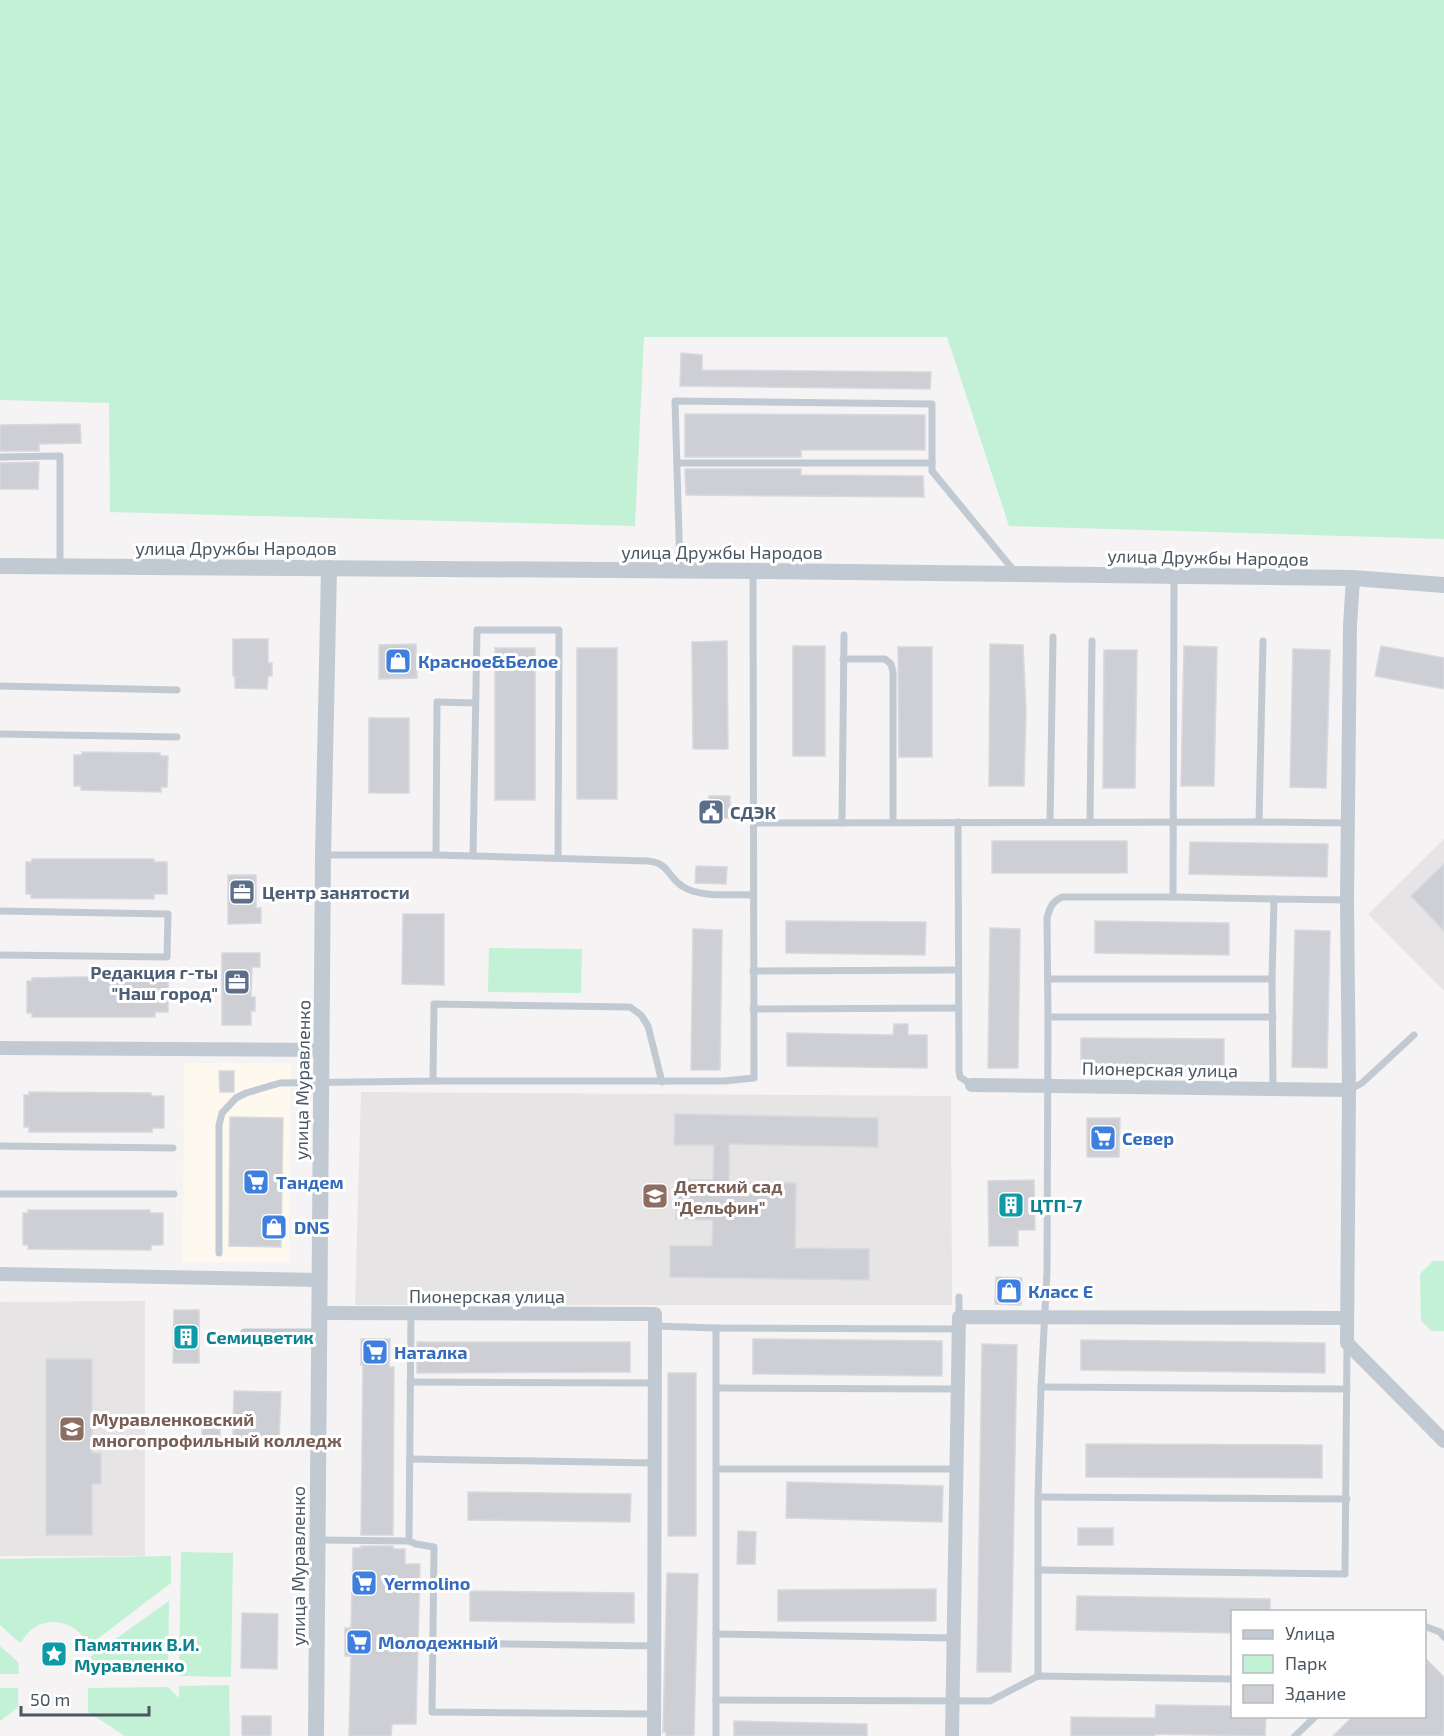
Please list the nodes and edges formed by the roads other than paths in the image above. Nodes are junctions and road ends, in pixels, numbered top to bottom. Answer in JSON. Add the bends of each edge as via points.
{"nodes":[{"id":1,"x":0,"y":457,"type":"edge"},
{"id":2,"x":677,"y":463,"type":"junction"},
{"id":3,"x":932,"y":464,"type":"junction"},
{"id":4,"x":0,"y":566,"type":"edge"},
{"id":5,"x":60,"y":567,"type":"junction"},
{"id":6,"x":329,"y":568,"type":"junction"},
{"id":7,"x":680,"y":571,"type":"junction"},
{"id":8,"x":753,"y":571,"type":"junction"},
{"id":9,"x":1017,"y":574,"type":"junction"},
{"id":10,"x":1174,"y":576,"type":"junction"},
{"id":11,"x":1353,"y":578,"type":"junction"},
{"id":12,"x":1444,"y":585,"type":"edge"},
{"id":13,"x":843,"y":635,"type":"dead end"},
{"id":14,"x":1053,"y":637,"type":"dead end"},
{"id":15,"x":1092,"y":641,"type":"dead end"},
{"id":16,"x":1263,"y":641,"type":"dead end"},
{"id":17,"x":843,"y":659,"type":"junction"},
{"id":18,"x":0,"y":686,"type":"edge"},
{"id":19,"x":177,"y":690,"type":"dead end"},
{"id":20,"x":475,"y":703,"type":"junction"},
{"id":21,"x":0,"y":734,"type":"edge"},
{"id":22,"x":177,"y":737,"type":"dead end"},
{"id":23,"x":893,"y":822,"type":"junction"},
{"id":24,"x":958,"y":822,"type":"junction"},
{"id":25,"x":1050,"y":822,"type":"junction"},
{"id":26,"x":1090,"y":822,"type":"junction"},
{"id":27,"x":1173,"y":822,"type":"junction"},
{"id":28,"x":1259,"y":822,"type":"junction"},
{"id":29,"x":753,"y":823,"type":"junction"},
{"id":30,"x":842,"y":823,"type":"junction"},
{"id":31,"x":1348,"y":823,"type":"junction"},
{"id":32,"x":323,"y":855,"type":"junction"},
{"id":33,"x":436,"y":855,"type":"junction"},
{"id":34,"x":473,"y":856,"type":"junction"},
{"id":35,"x":558,"y":858,"type":"junction"},
{"id":36,"x":753,"y":895,"type":"junction"},
{"id":37,"x":1173,"y":897,"type":"junction"},
{"id":38,"x":1274,"y":899,"type":"junction"},
{"id":39,"x":1347,"y":900,"type":"junction"},
{"id":40,"x":0,"y":910,"type":"edge"},
{"id":41,"x":0,"y":955,"type":"edge"},
{"id":42,"x":958,"y":970,"type":"junction"},
{"id":43,"x":753,"y":971,"type":"junction"},
{"id":44,"x":1048,"y":979,"type":"junction"},
{"id":45,"x":1272,"y":979,"type":"junction"},
{"id":46,"x":958,"y":1008,"type":"junction"},
{"id":47,"x":753,"y":1009,"type":"junction"},
{"id":48,"x":1048,"y":1017,"type":"junction"},
{"id":49,"x":1273,"y":1017,"type":"junction"},
{"id":50,"x":1414,"y":1035,"type":"dead end"},
{"id":51,"x":0,"y":1048,"type":"edge"},
{"id":52,"x":322,"y":1050,"type":"junction"},
{"id":53,"x":433,"y":1081,"type":"junction"},
{"id":54,"x":322,"y":1082,"type":"junction"},
{"id":55,"x":662,"y":1082,"type":"junction"},
{"id":56,"x":972,"y":1085,"type":"joint"},
{"id":57,"x":1048,"y":1086,"type":"junction"},
{"id":58,"x":1273,"y":1088,"type":"junction"},
{"id":59,"x":1349,"y":1090,"type":"junction"},
{"id":60,"x":0,"y":1146,"type":"edge"},
{"id":61,"x":173,"y":1148,"type":"dead end"},
{"id":62,"x":0,"y":1194,"type":"edge"},
{"id":63,"x":174,"y":1194,"type":"dead end"},
{"id":64,"x":219,"y":1254,"type":"dead end"},
{"id":65,"x":0,"y":1274,"type":"edge"},
{"id":66,"x":319,"y":1280,"type":"junction"},
{"id":67,"x":959,"y":1297,"type":"dead end"},
{"id":68,"x":319,"y":1313,"type":"junction"},
{"id":69,"x":411,"y":1313,"type":"junction"},
{"id":70,"x":1044,"y":1317,"type":"junction"},
{"id":71,"x":1347,"y":1318,"type":"junction"},
{"id":72,"x":959,"y":1323,"type":"junction"},
{"id":73,"x":716,"y":1328,"type":"junction"},
{"id":74,"x":244,"y":1332,"type":"dead end"},
{"id":75,"x":319,"y":1332,"type":"junction"},
{"id":76,"x":655,"y":1340,"type":"junction"},
{"id":77,"x":1347,"y":1343,"type":"junction"},
{"id":78,"x":410,"y":1382,"type":"junction"},
{"id":79,"x":655,"y":1383,"type":"junction"},
{"id":80,"x":1041,"y":1387,"type":"junction"},
{"id":81,"x":717,"y":1388,"type":"junction"},
{"id":82,"x":958,"y":1389,"type":"junction"},
{"id":83,"x":1347,"y":1389,"type":"junction"},
{"id":84,"x":1444,"y":1441,"type":"edge"},
{"id":85,"x":411,"y":1458,"type":"junction"},
{"id":86,"x":655,"y":1463,"type":"junction"},
{"id":87,"x":717,"y":1469,"type":"junction"},
{"id":88,"x":956,"y":1469,"type":"junction"},
{"id":89,"x":1038,"y":1497,"type":"junction"},
{"id":90,"x":1347,"y":1499,"type":"junction"},
{"id":91,"x":319,"y":1540,"type":"junction"},
{"id":92,"x":409,"y":1541,"type":"junction"},
{"id":93,"x":1038,"y":1570,"type":"junction"},
{"id":94,"x":1426,"y":1626,"type":"edge"},
{"id":95,"x":716,"y":1634,"type":"junction"},
{"id":96,"x":1444,"y":1637,"type":"edge"},
{"id":97,"x":954,"y":1638,"type":"junction"},
{"id":98,"x":432,"y":1643,"type":"junction"},
{"id":99,"x":654,"y":1646,"type":"junction"},
{"id":100,"x":1038,"y":1676,"type":"junction"},
{"id":101,"x":1231,"y":1679,"type":"edge"},
{"id":102,"x":716,"y":1701,"type":"junction"},
{"id":103,"x":952,"y":1701,"type":"junction"},
{"id":104,"x":654,"y":1714,"type":"junction"},
{"id":105,"x":1314,"y":1718,"type":"edge"},
{"id":106,"x":316,"y":1736,"type":"edge"},
{"id":107,"x":654,"y":1736,"type":"edge"},
{"id":108,"x":716,"y":1736,"type":"edge"},
{"id":109,"x":952,"y":1736,"type":"edge"},
{"id":110,"x":1295,"y":1736,"type":"edge"}],
"edges":[{"from":1,"to":5,"type":"lane","via":[[60,456]]},
{"from":2,"to":3,"type":"lane"},
{"from":2,"to":3,"type":"lane","via":[[675,401],[932,404]]},
{"from":2,"to":7,"type":"lane"},
{"from":3,"to":9,"type":"lane","via":[[932,471]]},
{"from":4,"to":5,"type":"street","name":"улица Дружбы Народов"},
{"from":5,"to":6,"type":"street","name":"улица Дружбы Народов"},
{"from":6,"to":7,"type":"street","name":"улица Дружбы Народов"},
{"from":6,"to":32,"type":"street","name":"улица Муравленко"},
{"from":7,"to":8,"type":"street","name":"улица Дружбы Народов"},
{"from":8,"to":9,"type":"street","name":"улица Дружбы Народов"},
{"from":8,"to":29,"type":"lane"},
{"from":9,"to":10,"type":"street","name":"улица Дружбы Народов"},
{"from":10,"to":11,"type":"street","name":"улица Дружбы Народов"},
{"from":10,"to":27,"type":"lane"},
{"from":11,"to":12,"type":"street","name":"улица Дружбы Народов"},
{"from":11,"to":31,"type":"street"},
{"from":13,"to":17,"type":"lane"},
{"from":14,"to":25,"type":"lane"},
{"from":15,"to":26,"type":"lane"},
{"from":16,"to":28,"type":"lane"},
{"from":17,"to":23,"type":"lane","via":[[885,659],[891,664]]},
{"from":17,"to":30,"type":"lane"},
{"from":18,"to":19,"type":"lane"},
{"from":20,"to":33,"type":"lane","via":[[437,702]]},
{"from":20,"to":34,"type":"lane"},
{"from":20,"to":35,"type":"lane","via":[[477,630],[559,630]]},
{"from":21,"to":22,"type":"lane"},
{"from":23,"to":24,"type":"lane"},
{"from":23,"to":30,"type":"lane"},
{"from":24,"to":25,"type":"lane"},
{"from":24,"to":42,"type":"lane"},
{"from":25,"to":26,"type":"lane"},
{"from":26,"to":27,"type":"lane"},
{"from":27,"to":28,"type":"lane"},
{"from":27,"to":37,"type":"lane"},
{"from":28,"to":31,"type":"lane"},
{"from":29,"to":30,"type":"lane"},
{"from":29,"to":36,"type":"lane"},
{"from":31,"to":39,"type":"street"},
{"from":32,"to":33,"type":"lane"},
{"from":32,"to":52,"type":"street","name":"улица Муравленко"},
{"from":33,"to":34,"type":"lane"},
{"from":34,"to":35,"type":"lane"},
{"from":35,"to":36,"type":"lane","via":[[655,862],[693,892]]},
{"from":36,"to":43,"type":"lane"},
{"from":37,"to":38,"type":"lane"},
{"from":37,"to":44,"type":"lane","via":[[1062,897],[1054,901],[1047,918]]},
{"from":38,"to":39,"type":"lane"},
{"from":38,"to":45,"type":"lane"},
{"from":39,"to":59,"type":"street"},
{"from":40,"to":41,"type":"lane","via":[[168,914],[168,925],[167,957]]},
{"from":42,"to":43,"type":"lane"},
{"from":42,"to":46,"type":"lane"},
{"from":43,"to":47,"type":"lane"},
{"from":44,"to":45,"type":"lane"},
{"from":44,"to":48,"type":"lane"},
{"from":45,"to":49,"type":"lane"},
{"from":46,"to":47,"type":"lane"},
{"from":46,"to":56,"type":"lane","via":[[960,1077]]},
{"from":47,"to":55,"type":"lane","via":[[754,1078]]},
{"from":48,"to":49,"type":"lane"},
{"from":48,"to":57,"type":"lane"},
{"from":49,"to":58,"type":"lane"},
{"from":50,"to":59,"type":"lane","via":[[1362,1083]]},
{"from":51,"to":52,"type":"street"},
{"from":52,"to":54,"type":"street","name":"улица Муравленко"},
{"from":53,"to":54,"type":"lane"},
{"from":53,"to":55,"type":"lane"},
{"from":53,"to":55,"type":"lane","via":[[434,1004],[630,1007],[648,1026]]},
{"from":54,"to":64,"type":"lane","via":[[280,1083],[246,1092],[222,1113]]},
{"from":54,"to":66,"type":"street","name":"улица Муравленко"},
{"from":56,"to":57,"type":"street","name":"Пионерская улица"},
{"from":57,"to":58,"type":"street","name":"Пионерская улица"},
{"from":57,"to":70,"type":"lane"},
{"from":58,"to":59,"type":"street","name":"Пионерская улица"},
{"from":59,"to":71,"type":"street"},
{"from":60,"to":61,"type":"lane"},
{"from":62,"to":63,"type":"lane"},
{"from":65,"to":66,"type":"street"},
{"from":66,"to":68,"type":"street","name":"улица Муравленко"},
{"from":67,"to":72,"type":"lane"},
{"from":68,"to":69,"type":"street","name":"Пионерская улица"},
{"from":68,"to":75,"type":"street","name":"улица Муравленко"},
{"from":69,"to":76,"type":"street","name":"Пионерская улица","via":[[655,1314]]},
{"from":69,"to":78,"type":"lane"},
{"from":70,"to":71,"type":"street"},
{"from":70,"to":72,"type":"street"},
{"from":70,"to":80,"type":"lane"},
{"from":71,"to":77,"type":"street"},
{"from":72,"to":73,"type":"lane"},
{"from":72,"to":82,"type":"street"},
{"from":73,"to":76,"type":"lane","via":[[655,1326]]},
{"from":73,"to":81,"type":"lane"},
{"from":74,"to":75,"type":"lane"},
{"from":75,"to":91,"type":"street","name":"улица Муравленко"},
{"from":76,"to":79,"type":"street"},
{"from":77,"to":83,"type":"lane"},
{"from":77,"to":84,"type":"street"},
{"from":78,"to":79,"type":"lane"},
{"from":78,"to":85,"type":"lane"},
{"from":79,"to":86,"type":"street"},
{"from":80,"to":83,"type":"lane"},
{"from":80,"to":89,"type":"lane"},
{"from":81,"to":82,"type":"lane"},
{"from":81,"to":87,"type":"lane"},
{"from":82,"to":88,"type":"street"},
{"from":83,"to":90,"type":"lane"},
{"from":85,"to":86,"type":"lane"},
{"from":85,"to":92,"type":"lane"},
{"from":86,"to":99,"type":"street"},
{"from":87,"to":88,"type":"lane"},
{"from":87,"to":95,"type":"lane"},
{"from":88,"to":97,"type":"street"},
{"from":89,"to":90,"type":"lane"},
{"from":89,"to":93,"type":"lane"},
{"from":90,"to":93,"type":"lane","via":[[1345,1574]]},
{"from":91,"to":92,"type":"lane"},
{"from":91,"to":106,"type":"street","name":"улица Муравленко"},
{"from":92,"to":98,"type":"lane","via":[[434,1547]]},
{"from":93,"to":100,"type":"lane"},
{"from":94,"to":96,"type":"lane"},
{"from":95,"to":97,"type":"lane"},
{"from":95,"to":102,"type":"lane"},
{"from":97,"to":103,"type":"street"},
{"from":98,"to":99,"type":"lane"},
{"from":98,"to":104,"type":"lane","via":[[432,1712]]},
{"from":99,"to":104,"type":"street"},
{"from":100,"to":101,"type":"lane"},
{"from":100,"to":103,"type":"lane","via":[[990,1701]]},
{"from":102,"to":103,"type":"lane"},
{"from":102,"to":108,"type":"lane"},
{"from":103,"to":109,"type":"street"},
{"from":104,"to":107,"type":"street"},
{"from":105,"to":110,"type":"lane"}]}
